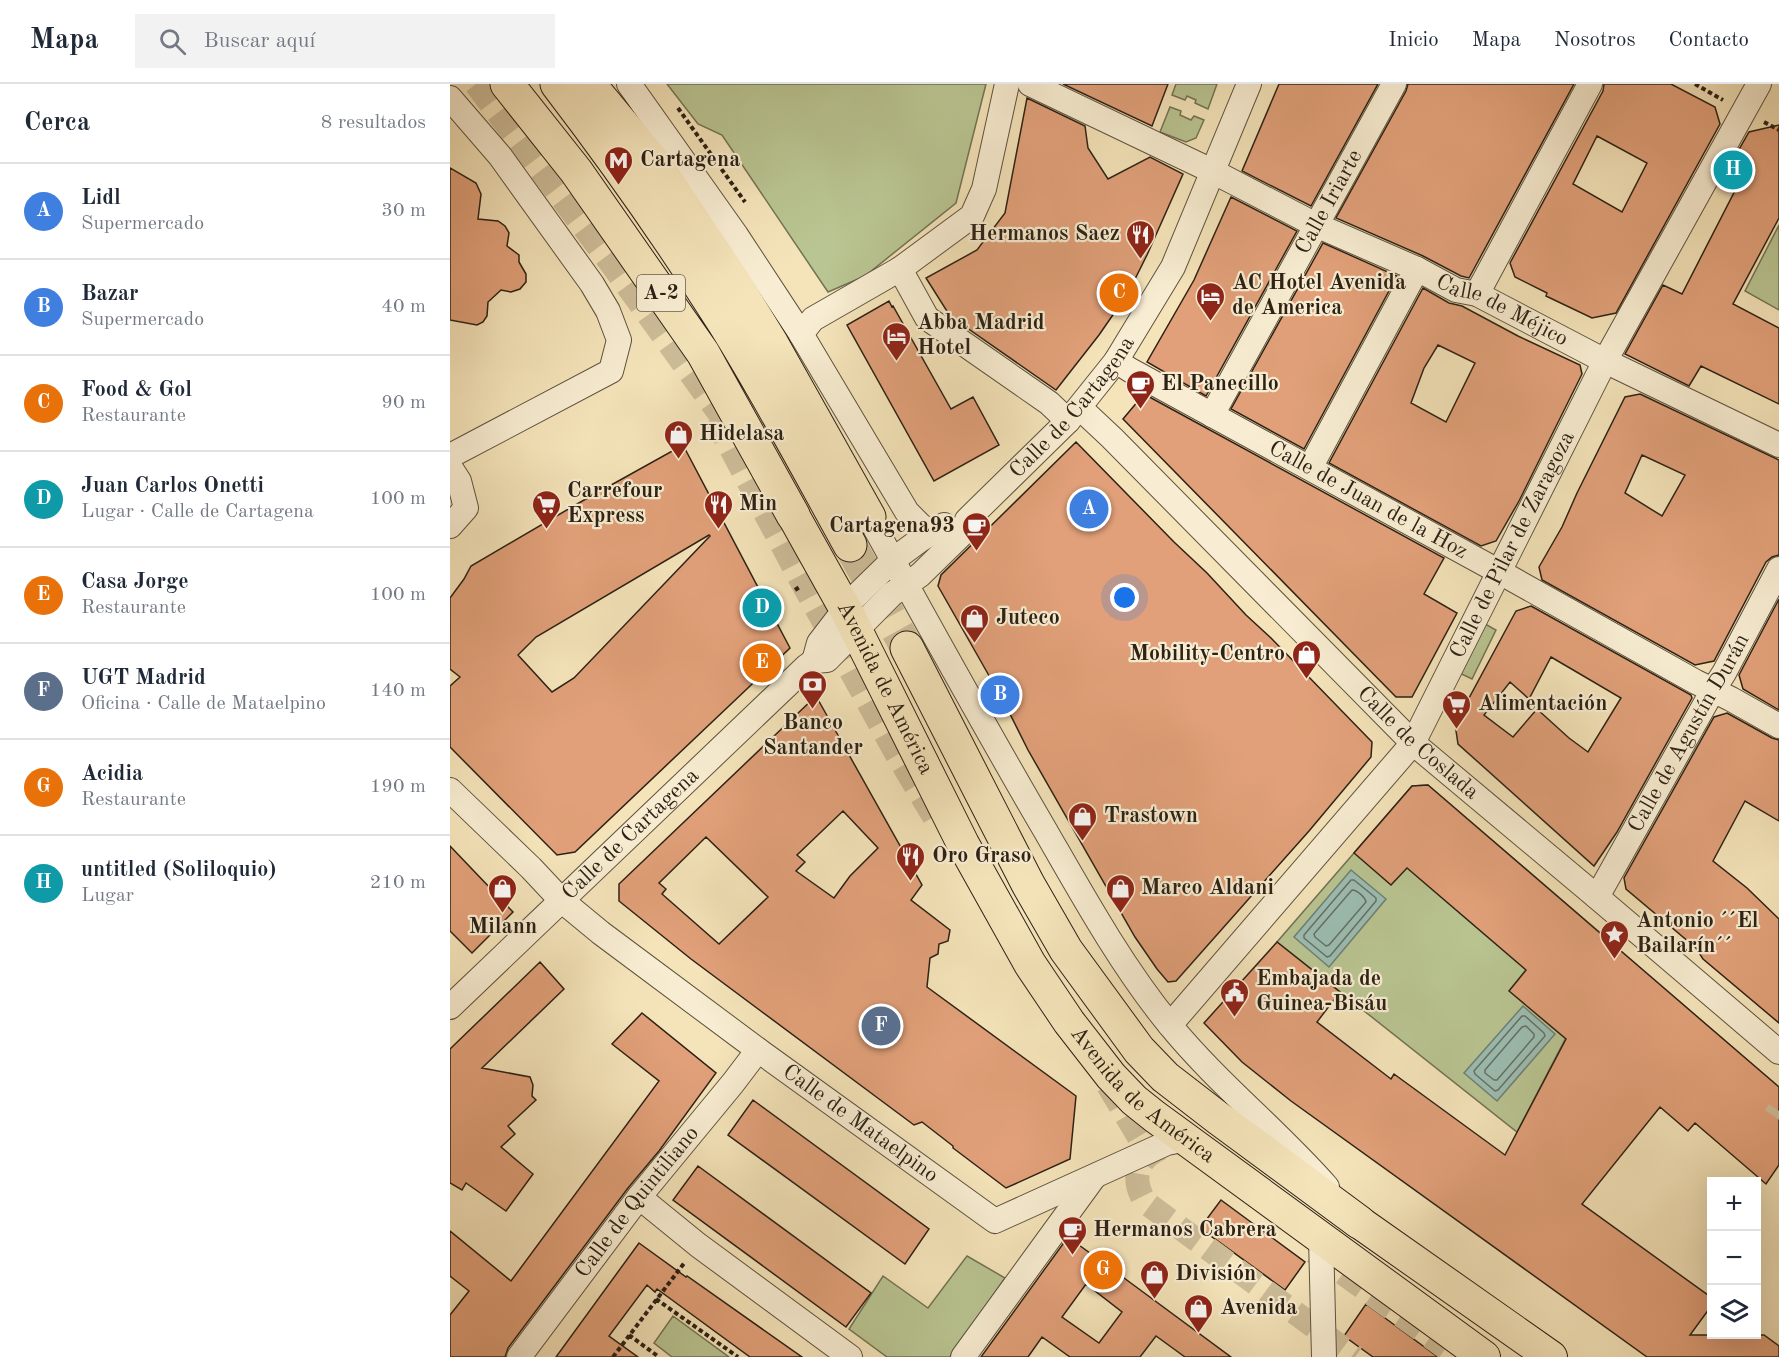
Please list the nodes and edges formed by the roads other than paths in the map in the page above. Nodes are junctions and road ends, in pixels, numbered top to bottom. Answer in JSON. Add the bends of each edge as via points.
{"nodes":[{"id":1,"x":456,"y":84,"type":"edge"},
{"id":2,"x":507,"y":84,"type":"edge"},
{"id":3,"x":557,"y":84,"type":"edge"},
{"id":4,"x":589,"y":84,"type":"edge"},
{"id":5,"x":629,"y":84,"type":"edge"},
{"id":6,"x":1007,"y":84,"type":"edge"},
{"id":7,"x":1030,"y":84,"type":"edge"},
{"id":8,"x":1249,"y":84,"type":"edge"},
{"id":9,"x":1394,"y":84,"type":"edge"},
{"id":10,"x":1590,"y":84,"type":"edge"},
{"id":11,"x":1759,"y":84,"type":"edge"},
{"id":12,"x":450,"y":98,"type":"edge"},
{"id":13,"x":510,"y":149,"type":"dead end"},
{"id":14,"x":1212,"y":171,"type":"junction"},
{"id":15,"x":1316,"y":225,"type":"junction"},
{"id":16,"x":900,"y":268,"type":"junction"},
{"id":17,"x":1417,"y":269,"type":"junction"},
{"id":18,"x":1477,"y":294,"type":"junction"},
{"id":19,"x":801,"y":334,"type":"junction"},
{"id":20,"x":1116,"y":361,"type":"junction"},
{"id":21,"x":1605,"y":361,"type":"junction"},
{"id":22,"x":1074,"y":414,"type":"junction"},
{"id":23,"x":1212,"y":415,"type":"junction"},
{"id":24,"x":1779,"y":445,"type":"edge"},
{"id":25,"x":450,"y":456,"type":"edge"},
{"id":26,"x":450,"y":467,"type":"edge"},
{"id":27,"x":1310,"y":468,"type":"junction"},
{"id":28,"x":793,"y":515,"type":"joint"},
{"id":29,"x":869,"y":517,"type":"joint"},
{"id":30,"x":967,"y":520,"type":"junction"},
{"id":31,"x":450,"y":526,"type":"edge"},
{"id":32,"x":934,"y":531,"type":"junction"},
{"id":33,"x":850,"y":545,"type":"tunnel mouth"},
{"id":34,"x":893,"y":560,"type":"junction"},
{"id":35,"x":1779,"y":569,"type":"edge"},
{"id":36,"x":1498,"y":572,"type":"junction"},
{"id":37,"x":907,"y":585,"type":"junction"},
{"id":38,"x":851,"y":620,"type":"junction"},
{"id":39,"x":907,"y":648,"type":"tunnel mouth"},
{"id":40,"x":1713,"y":690,"type":"junction"},
{"id":41,"x":1779,"y":726,"type":"edge"},
{"id":42,"x":1413,"y":743,"type":"junction"},
{"id":43,"x":450,"y":790,"type":"edge"},
{"id":44,"x":1597,"y":897,"type":"junction"},
{"id":45,"x":561,"y":900,"type":"junction"},
{"id":46,"x":450,"y":1007,"type":"edge"},
{"id":47,"x":1170,"y":1025,"type":"junction"},
{"id":48,"x":758,"y":1050,"type":"junction"},
{"id":49,"x":1779,"y":1052,"type":"edge"},
{"id":50,"x":1186,"y":1139,"type":"junction"},
{"id":51,"x":1095,"y":1176,"type":"junction"},
{"id":52,"x":639,"y":1197,"type":"junction"},
{"id":53,"x":1359,"y":1222,"type":"junction"},
{"id":54,"x":1321,"y":1238,"type":"junction"},
{"id":55,"x":519,"y":1357,"type":"edge"},
{"id":56,"x":850,"y":1357,"type":"edge"},
{"id":57,"x":963,"y":1357,"type":"edge"},
{"id":58,"x":1324,"y":1357,"type":"edge"},
{"id":59,"x":1484,"y":1357,"type":"edge"},
{"id":60,"x":1551,"y":1357,"type":"edge"}],
"edges":[{"from":1,"to":13,"type":"street"},
{"from":2,"to":28,"type":"highway","name":"Avenida de América","number":"A-2","via":[[576,171],[703,353]]},
{"from":3,"to":33,"type":"highway","number":"A-2","via":[[602,142],[724,323]]},
{"from":4,"to":29,"type":"highway","via":[[656,165],[737,286]]},
{"from":5,"to":19,"type":"street"},
{"from":6,"to":16,"type":"street","via":[[984,189],[972,216]]},
{"from":7,"to":14,"type":"street","name":"Calle de Méjico"},
{"from":8,"to":14,"type":"street","name":"Calle de Cartagena"},
{"from":9,"to":15,"type":"street","name":"Calle Iriarte"},
{"from":10,"to":18,"type":"street"},
{"from":11,"to":21,"type":"street","name":"Calle de Pilar de Zaragoza"},
{"from":12,"to":25,"type":"street","via":[[500,156],[592,284],[608,310],[618,340],[611,371]]},
{"from":14,"to":15,"type":"street","name":"Calle de Méjico"},
{"from":14,"to":20,"type":"street","name":"Calle de Cartagena","via":[[1173,267]]},
{"from":15,"to":17,"type":"street","name":"Calle de Méjico"},
{"from":15,"to":23,"type":"street","name":"Calle Iriarte"},
{"from":16,"to":19,"type":"street","via":[[813,319]]},
{"from":16,"to":22,"type":"street","name":"Calle de Coslada","via":[[927,318],[1049,404]]},
{"from":17,"to":18,"type":"street","name":"Calle de Méjico","via":[[1456,290]]},
{"from":17,"to":27,"type":"street"},
{"from":18,"to":21,"type":"street","name":"Calle de Méjico"},
{"from":19,"to":32,"type":"street","via":[[907,512],[922,527]]},
{"from":20,"to":22,"type":"street","name":"Calle de Cartagena"},
{"from":20,"to":23,"type":"street","name":"Calle de Juan de la Hoz"},
{"from":21,"to":24,"type":"street","name":"Calle de Méjico"},
{"from":21,"to":36,"type":"street","name":"Calle de Pilar de Zaragoza"},
{"from":22,"to":30,"type":"street","name":"Calle de Cartagena"},
{"from":22,"to":42,"type":"street","name":"Calle de Coslada","via":[[1112,438]]},
{"from":23,"to":27,"type":"street","name":"Calle de Juan de la Hoz"},
{"from":26,"to":31,"type":"street","via":[[459,481],[466,508]]},
{"from":27,"to":36,"type":"street","name":"Calle de Juan de la Hoz"},
{"from":28,"to":38,"type":"main road","name":"Avenida de América","number":"A-2"},
{"from":29,"to":34,"type":"street"},
{"from":30,"to":32,"type":"street","name":"Calle de Cartagena","via":[[954,520]]},
{"from":30,"to":37,"type":"street","name":"Calle de Cartagena","via":[[962,534]]},
{"from":32,"to":34,"type":"street","name":"Calle de Cartagena"},
{"from":34,"to":37,"type":"street"},
{"from":34,"to":38,"type":"street","name":"Calle de Cartagena","via":[[852,600]]},
{"from":35,"to":40,"type":"street","name":"Calle de Agustín Durán"},
{"from":36,"to":40,"type":"street","name":"Calle de Juan de la Hoz"},
{"from":36,"to":42,"type":"street","name":"Calle de Pilar de Zaragoza"},
{"from":37,"to":38,"type":"street","name":"Calle de Cartagena"},
{"from":37,"to":47,"type":"street","via":[[1096,917]]},
{"from":38,"to":45,"type":"street","name":"Calle de Cartagena","via":[[827,660],[814,661]]},
{"from":38,"to":50,"type":"main road","name":"Avenida de América","via":[[963,844],[1030,964],[1111,1076],[1134,1100]]},
{"from":39,"to":53,"type":"highway","via":[[1033,894],[1066,950],[1139,1050],[1165,1077]]},
{"from":40,"to":41,"type":"street","name":"Calle de Juan de la Hoz"},
{"from":40,"to":44,"type":"street","name":"Calle de Agustín Durán"},
{"from":42,"to":44,"type":"street","name":"Calle de Coslada"},
{"from":42,"to":47,"type":"street","name":"Calle de Pilar de Zaragoza"},
{"from":43,"to":45,"type":"street","name":"Calle de Mataelpino"},
{"from":44,"to":49,"type":"street","name":"Calle de Coslada"},
{"from":45,"to":46,"type":"street","name":"Calle de Cartagena"},
{"from":45,"to":48,"type":"street","name":"Calle de Mataelpino"},
{"from":47,"to":53,"type":"street"},
{"from":48,"to":51,"type":"street","name":"Calle de Mataelpino","via":[[995,1221]]},
{"from":48,"to":52,"type":"street","name":"Calle de Quintiliano"},
{"from":50,"to":51,"type":"street","name":"Calle de Mataelpino","via":[[1167,1143]]},
{"from":50,"to":54,"type":"main road","name":"Avenida de América"},
{"from":51,"to":57,"type":"street"},
{"from":52,"to":55,"type":"street","name":"Calle de Quintiliano"},
{"from":52,"to":56,"type":"street"},
{"from":53,"to":60,"type":"main road"},
{"from":54,"to":58,"type":"street"},
{"from":54,"to":59,"type":"main road","name":"Avenida de América"}]}
